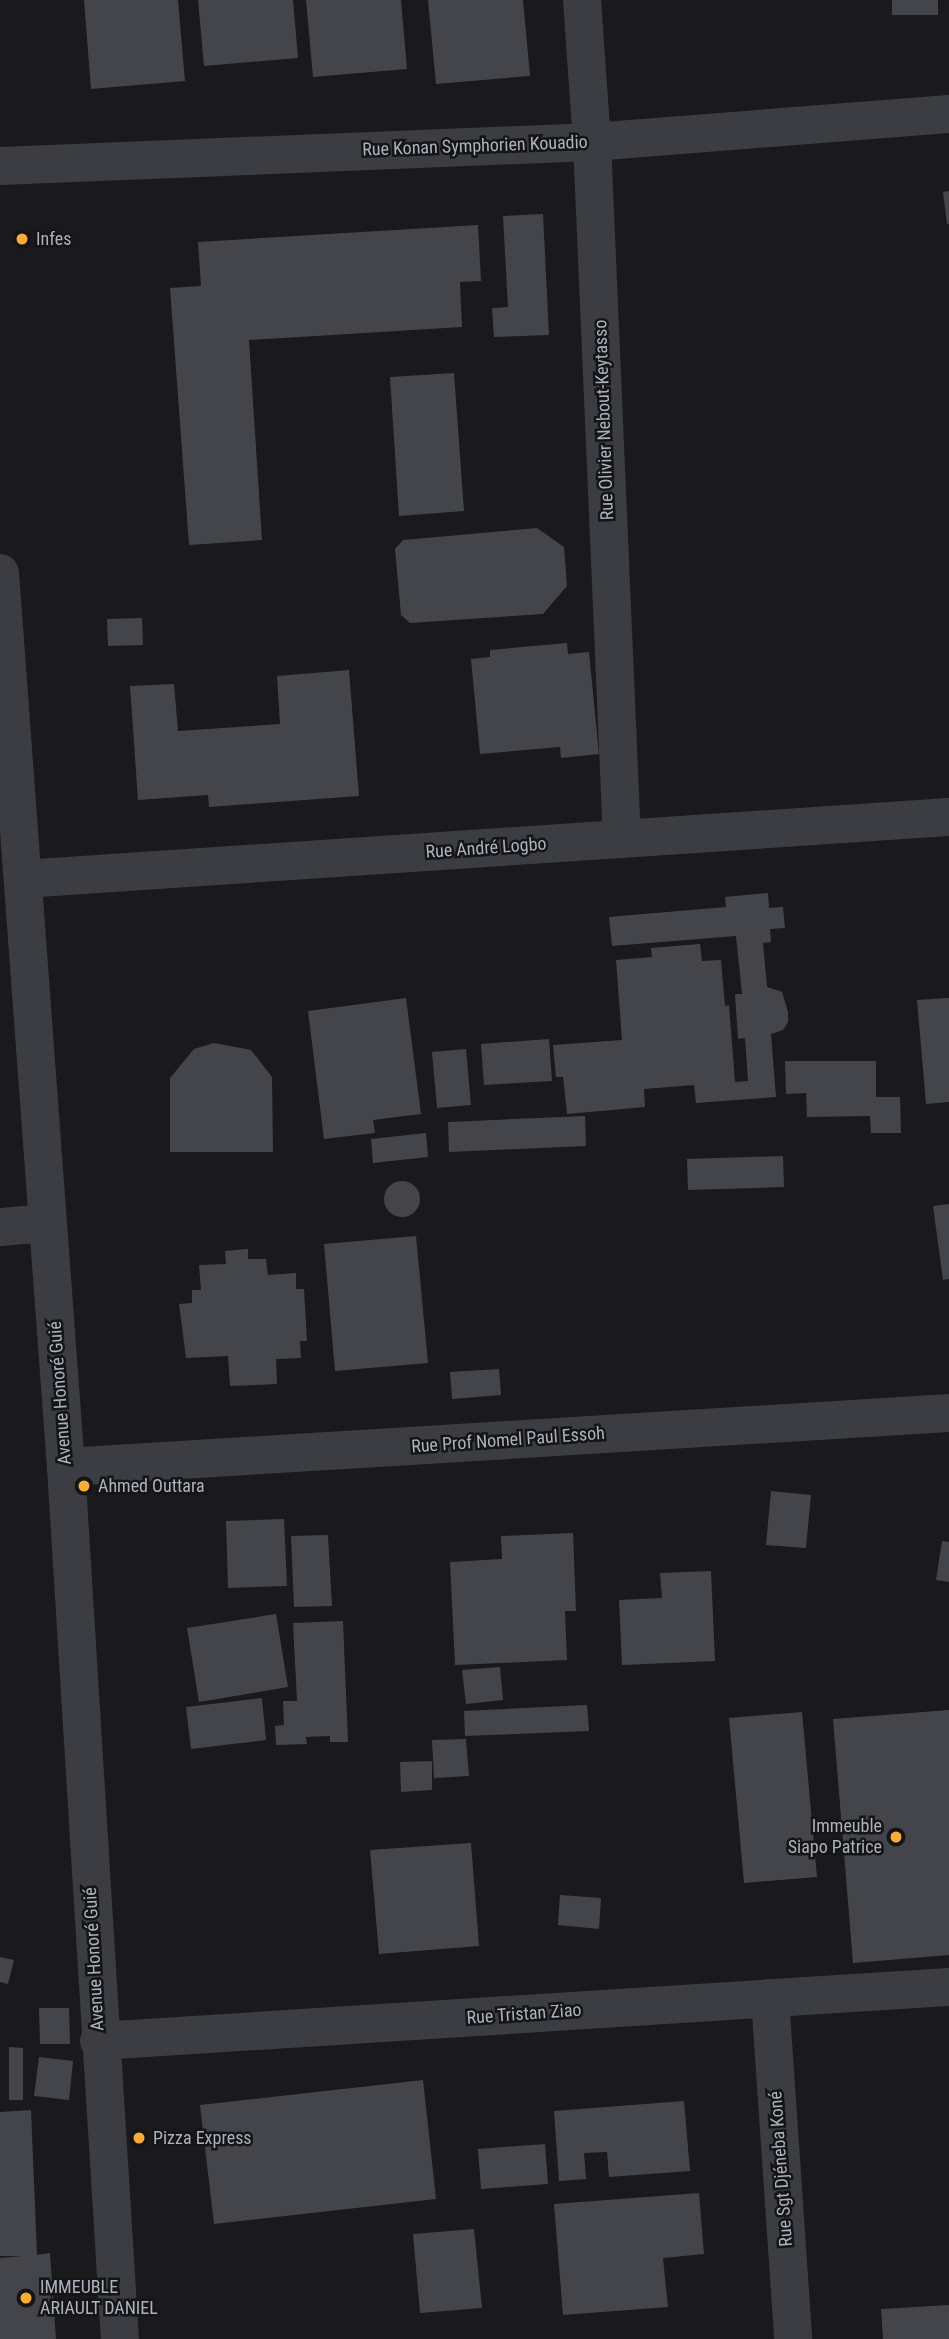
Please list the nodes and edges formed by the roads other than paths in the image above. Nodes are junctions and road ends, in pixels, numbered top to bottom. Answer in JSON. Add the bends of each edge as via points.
{"nodes":[{"id":1,"x":582,"y":0,"type":"edge"},
{"id":2,"x":949,"y":114,"type":"edge"},
{"id":3,"x":592,"y":142,"type":"junction"},
{"id":4,"x":0,"y":166,"type":"edge"},
{"id":5,"x":0,"y":573,"type":"edge"},
{"id":6,"x":3,"y":657,"type":"edge"},
{"id":7,"x":949,"y":817,"type":"edge"},
{"id":8,"x":622,"y":839,"type":"junction"},
{"id":9,"x":23,"y":879,"type":"junction"},
{"id":10,"x":47,"y":1223,"type":"junction"},
{"id":11,"x":0,"y":1227,"type":"edge"},
{"id":12,"x":949,"y":1413,"type":"edge"},
{"id":13,"x":66,"y":1467,"type":"junction"},
{"id":14,"x":949,"y":1987,"type":"edge"},
{"id":15,"x":770,"y":1998,"type":"junction"},
{"id":16,"x":99,"y":2041,"type":"junction"},
{"id":17,"x":120,"y":2339,"type":"edge"},
{"id":18,"x":793,"y":2339,"type":"edge"}],
"edges":[{"from":1,"to":3,"type":"street","name":"Rue Olivier Nebout-Keytasso"},
{"from":2,"to":3,"type":"street","name":"Rue Konan Symphorien Kouadio"},
{"from":3,"to":4,"type":"street","name":"Rue Konan Symphorien Kouadio"},
{"from":3,"to":8,"type":"street","name":"Rue Olivier Nebout-Keytasso"},
{"from":5,"to":6,"type":"street","name":"Avenue Honoré Guié"},
{"from":6,"to":9,"type":"street","name":"Avenue Honoré Guié"},
{"from":7,"to":8,"type":"street","name":"Rue André Logbo"},
{"from":8,"to":9,"type":"street","name":"Rue André Logbo"},
{"from":9,"to":10,"type":"street","name":"Avenue Honoré Guié"},
{"from":10,"to":11,"type":"street"},
{"from":10,"to":13,"type":"street","name":"Avenue Honoré Guié"},
{"from":12,"to":13,"type":"street","name":"Rue Prof Nomel Paul Essoh"},
{"from":13,"to":16,"type":"street","name":"Avenue Honoré Guié"},
{"from":14,"to":15,"type":"street","name":"Rue Tristan Ziao"},
{"from":15,"to":16,"type":"street","name":"Rue Tristan Ziao"},
{"from":15,"to":18,"type":"street","name":"Rue Sgt Djéneba Koné"},
{"from":16,"to":17,"type":"street","name":"Avenue Honoré Guié"}]}
